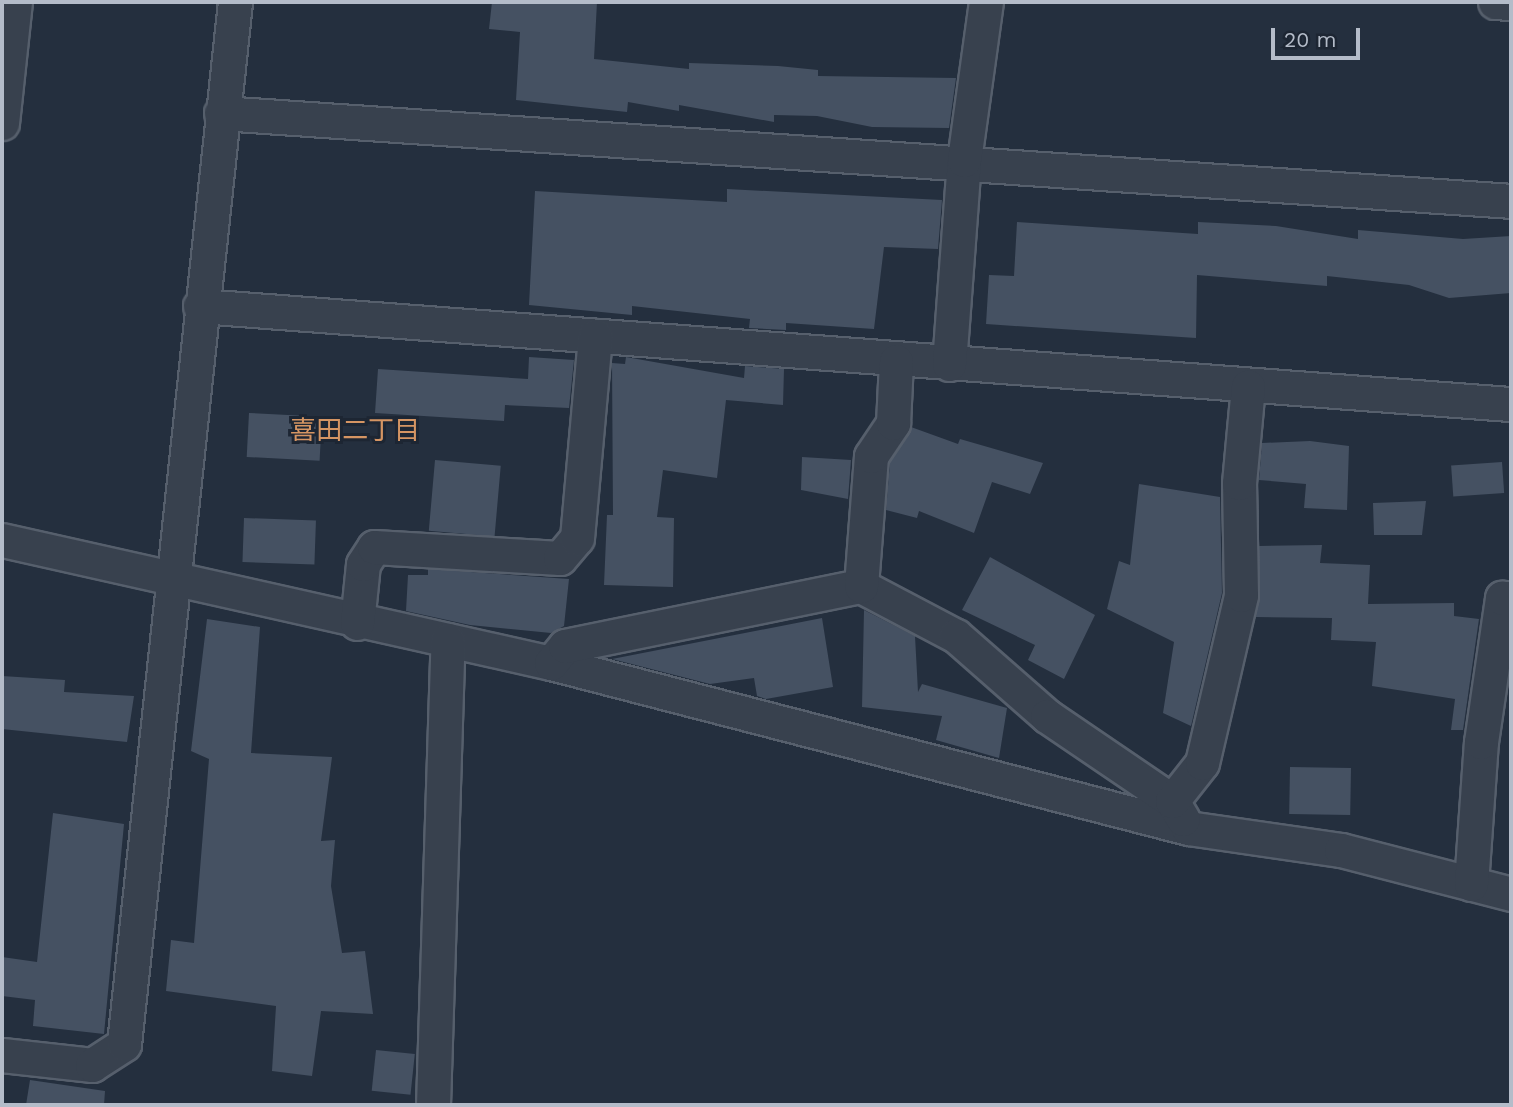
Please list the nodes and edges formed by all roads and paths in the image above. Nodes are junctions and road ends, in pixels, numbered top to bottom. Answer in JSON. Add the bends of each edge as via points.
{"nodes":[{"id":1,"x":15,"y":2,"type":"edge"},
{"id":2,"x":236,"y":2,"type":"edge"},
{"id":3,"x":986,"y":2,"type":"edge"},
{"id":4,"x":1496,"y":2,"type":"edge"},
{"id":5,"x":1511,"y":3,"type":"edge"},
{"id":6,"x":220,"y":113,"type":"junction"},
{"id":7,"x":2,"y":123,"type":"edge"},
{"id":8,"x":964,"y":160,"type":"junction"},
{"id":9,"x":1511,"y":201,"type":"edge"},
{"id":10,"x":200,"y":306,"type":"junction"},
{"id":11,"x":595,"y":336,"type":"junction"},
{"id":12,"x":896,"y":361,"type":"junction"},
{"id":13,"x":949,"y":364,"type":"junction"},
{"id":14,"x":1248,"y":386,"type":"junction"},
{"id":15,"x":1511,"y":404,"type":"edge"},
{"id":16,"x":2,"y":540,"type":"edge"},
{"id":17,"x":172,"y":580,"type":"junction"},
{"id":18,"x":862,"y":586,"type":"junction"},
{"id":19,"x":1511,"y":598,"type":"edge"},
{"id":20,"x":357,"y":623,"type":"junction"},
{"id":21,"x":447,"y":640,"type":"junction"},
{"id":22,"x":551,"y":663,"type":"junction"},
{"id":23,"x":1180,"y":814,"type":"junction"},
{"id":24,"x":1471,"y":884,"type":"junction"},
{"id":25,"x":1511,"y":894,"type":"edge"},
{"id":26,"x":2,"y":1055,"type":"edge"},
{"id":27,"x":433,"y":1105,"type":"edge"}],
"edges":[{"from":1,"to":7,"type":"street"},
{"from":2,"to":6,"type":"street"},
{"from":3,"to":8,"type":"street"},
{"from":4,"to":5,"type":"street"},
{"from":6,"to":8,"type":"street"},
{"from":6,"to":10,"type":"street"},
{"from":8,"to":9,"type":"street"},
{"from":8,"to":13,"type":"street"},
{"from":10,"to":11,"type":"street"},
{"from":10,"to":17,"type":"street"},
{"from":11,"to":12,"type":"street"},
{"from":11,"to":20,"type":"street","via":[[577,538],[560,558],[374,547],[363,564]]},
{"from":12,"to":13,"type":"street"},
{"from":12,"to":18,"type":"street","via":[[893,423],[871,456]]},
{"from":13,"to":14,"type":"street"},
{"from":14,"to":15,"type":"street"},
{"from":14,"to":23,"type":"street","via":[[1239,483],[1241,595],[1202,762]]},
{"from":16,"to":17,"type":"street"},
{"from":17,"to":20,"type":"street"},
{"from":17,"to":26,"type":"street","via":[[124,1044],[93,1065]]},
{"from":18,"to":22,"type":"street","via":[[565,646]]},
{"from":18,"to":23,"type":"street","via":[[956,636],[1047,716]]},
{"from":19,"to":24,"type":"street","via":[[1503,598],[1481,742]]},
{"from":20,"to":21,"type":"street"},
{"from":21,"to":22,"type":"street"},
{"from":21,"to":27,"type":"street"},
{"from":22,"to":23,"type":"street"},
{"from":23,"to":24,"type":"street"},
{"from":24,"to":25,"type":"street"}]}
